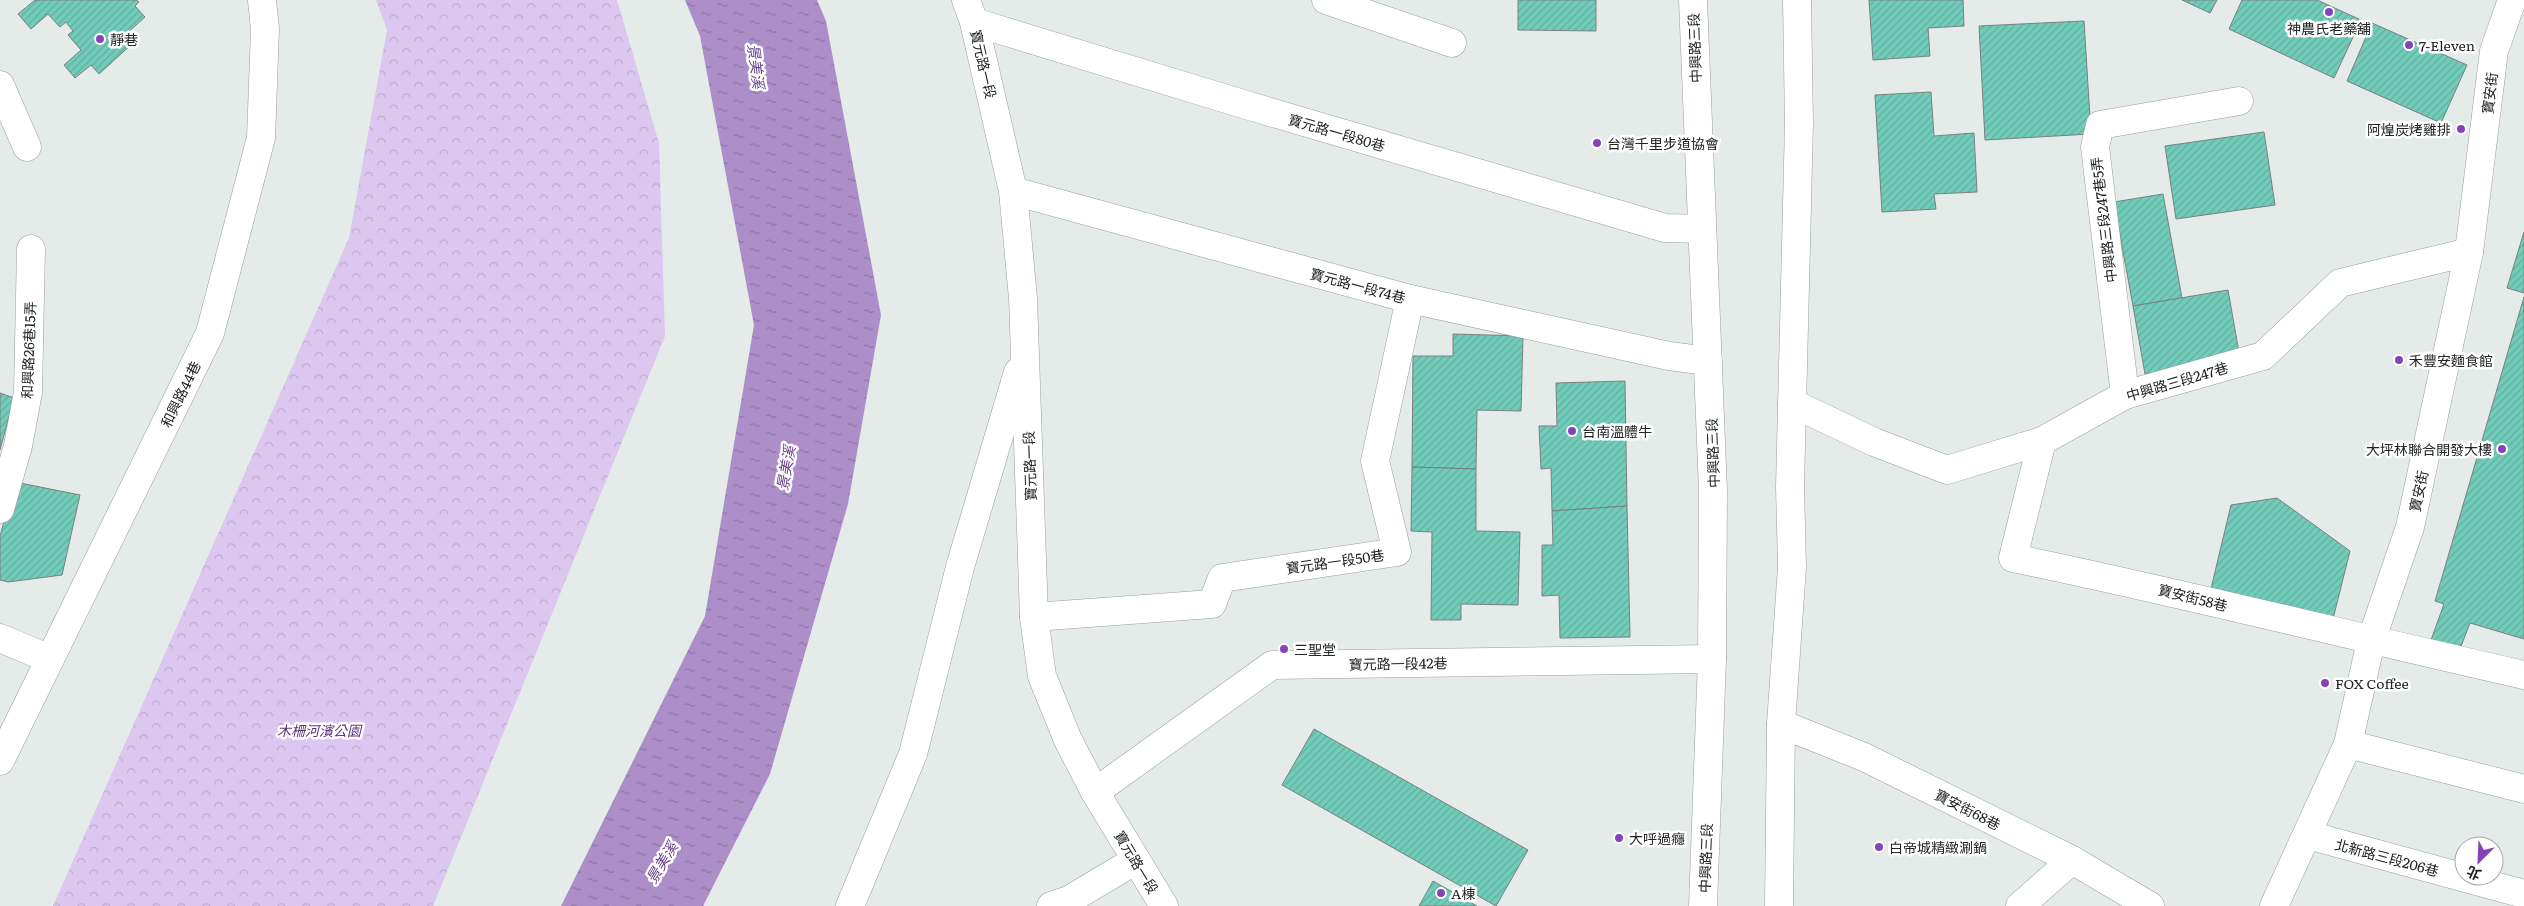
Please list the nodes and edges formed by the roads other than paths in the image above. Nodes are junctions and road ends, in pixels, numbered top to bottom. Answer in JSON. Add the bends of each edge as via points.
{"nodes":[{"id":1,"x":262,"y":0,"type":"edge"},
{"id":2,"x":1326,"y":0,"type":"edge"},
{"id":3,"x":1692,"y":0,"type":"edge"},
{"id":4,"x":1797,"y":0,"type":"edge"},
{"id":5,"x":2512,"y":0,"type":"edge"},
{"id":6,"x":970,"y":11,"type":"edge"},
{"id":7,"x":1452,"y":43,"type":"dead end"},
{"id":8,"x":0,"y":85,"type":"edge"},
{"id":9,"x":2239,"y":101,"type":"dead end"},
{"id":10,"x":27,"y":147,"type":"dead end"},
{"id":11,"x":1013,"y":192,"type":"junction"},
{"id":12,"x":1702,"y":229,"type":"junction"},
{"id":13,"x":31,"y":249,"type":"dead end"},
{"id":14,"x":2469,"y":252,"type":"junction"},
{"id":15,"x":1410,"y":299,"type":"junction"},
{"id":16,"x":1025,"y":351,"type":"junction"},
{"id":17,"x":1708,"y":361,"type":"junction"},
{"id":18,"x":2125,"y":395,"type":"junction"},
{"id":19,"x":1792,"y":404,"type":"junction"},
{"id":20,"x":2042,"y":441,"type":"junction"},
{"id":21,"x":0,"y":508,"type":"edge"},
{"id":22,"x":1034,"y":616,"type":"junction"},
{"id":23,"x":0,"y":638,"type":"edge"},
{"id":24,"x":2371,"y":641,"type":"junction"},
{"id":25,"x":50,"y":659,"type":"junction"},
{"id":26,"x":1712,"y":659,"type":"junction"},
{"id":27,"x":2524,"y":675,"type":"edge"},
{"id":28,"x":1781,"y":724,"type":"junction"},
{"id":29,"x":2348,"y":744,"type":"junction"},
{"id":30,"x":0,"y":761,"type":"edge"},
{"id":31,"x":2524,"y":788,"type":"edge"},
{"id":32,"x":1094,"y":792,"type":"junction"},
{"id":33,"x":2308,"y":835,"type":"junction"},
{"id":34,"x":1136,"y":860,"type":"junction"},
{"id":35,"x":2072,"y":860,"type":"junction"},
{"id":36,"x":2524,"y":894,"type":"edge"},
{"id":37,"x":1786,"y":905,"type":"edge"},
{"id":38,"x":850,"y":906,"type":"edge"},
{"id":39,"x":1051,"y":906,"type":"edge"},
{"id":40,"x":1164,"y":906,"type":"edge"},
{"id":41,"x":1703,"y":906,"type":"edge"},
{"id":42,"x":2020,"y":906,"type":"edge"},
{"id":43,"x":2150,"y":906,"type":"edge"},
{"id":44,"x":2274,"y":906,"type":"edge"}],
"edges":[{"from":1,"to":25,"type":"street","name":"和興路44巷","via":[[265,29],[261,138],[210,333]]},
{"from":2,"to":7,"type":"street"},
{"from":3,"to":12,"type":"street","name":"中興路三段"},
{"from":4,"to":19,"type":"street","via":[[1799,124]]},
{"from":5,"to":14,"type":"street","name":"寶安街","via":[[2494,51]]},
{"from":6,"to":11,"type":"street","name":"寶元路一段"},
{"from":6,"to":12,"type":"street","name":"寶元路一段80巷","via":[[1252,107],[1665,228]]},
{"from":8,"to":10,"type":"street"},
{"from":9,"to":18,"type":"street","name":"中興路三段247巷5弄","via":[[2100,125],[2094,147]]},
{"from":11,"to":15,"type":"street","name":"寶元路一段74巷"},
{"from":11,"to":16,"type":"street","name":"寶元路一段"},
{"from":12,"to":17,"type":"street","name":"中興路三段"},
{"from":13,"to":21,"type":"street","name":"和興路26巷15弄","via":[[28,392],[18,446]]},
{"from":14,"to":18,"type":"street","name":"中興路三段247巷","via":[[2340,283],[2263,356]]},
{"from":14,"to":24,"type":"street","name":"寶安街","via":[[2410,527]]},
{"from":15,"to":17,"type":"street","name":"寶元路一段74巷","via":[[1669,356]]},
{"from":15,"to":22,"type":"street","name":"寶元路一段50巷","via":[[1375,461],[1397,552],[1222,578],[1212,604]]},
{"from":16,"to":22,"type":"street","name":"寶元路一段"},
{"from":16,"to":38,"type":"street","via":[[960,567],[913,754]]},
{"from":17,"to":26,"type":"street","name":"中興路三段","via":[[1713,491]]},
{"from":18,"to":20,"type":"street","name":"中興路三段247巷"},
{"from":19,"to":20,"type":"street","name":"中興路三段247巷","via":[[1874,442],[1947,470]]},
{"from":19,"to":28,"type":"street","via":[[1792,567]]},
{"from":20,"to":24,"type":"street","name":"寶安街58巷","via":[[2014,558],[2153,587]]},
{"from":22,"to":32,"type":"street","name":"寶元路一段","via":[[1042,676]]},
{"from":23,"to":25,"type":"street"},
{"from":24,"to":27,"type":"street","name":"寶安街58巷"},
{"from":24,"to":29,"type":"street","name":"寶安街"},
{"from":25,"to":30,"type":"street","name":"和興路44巷"},
{"from":26,"to":32,"type":"street","name":"寶元路一段42巷","via":[[1272,665]]},
{"from":26,"to":41,"type":"street","name":"中興路三段"},
{"from":28,"to":35,"type":"street","name":"寶安街68巷","via":[[1864,757]]},
{"from":28,"to":37,"type":"street"},
{"from":29,"to":31,"type":"street"},
{"from":29,"to":33,"type":"street","name":"寶安街"},
{"from":32,"to":34,"type":"street","name":"寶元路一段"},
{"from":33,"to":36,"type":"street","name":"北新路三段206巷"},
{"from":33,"to":44,"type":"street","name":"寶安街"},
{"from":34,"to":39,"type":"street","via":[[1069,900]]},
{"from":34,"to":40,"type":"street","name":"寶元路一段"},
{"from":35,"to":42,"type":"street"},
{"from":35,"to":43,"type":"street","name":"寶安街68巷"}]}
